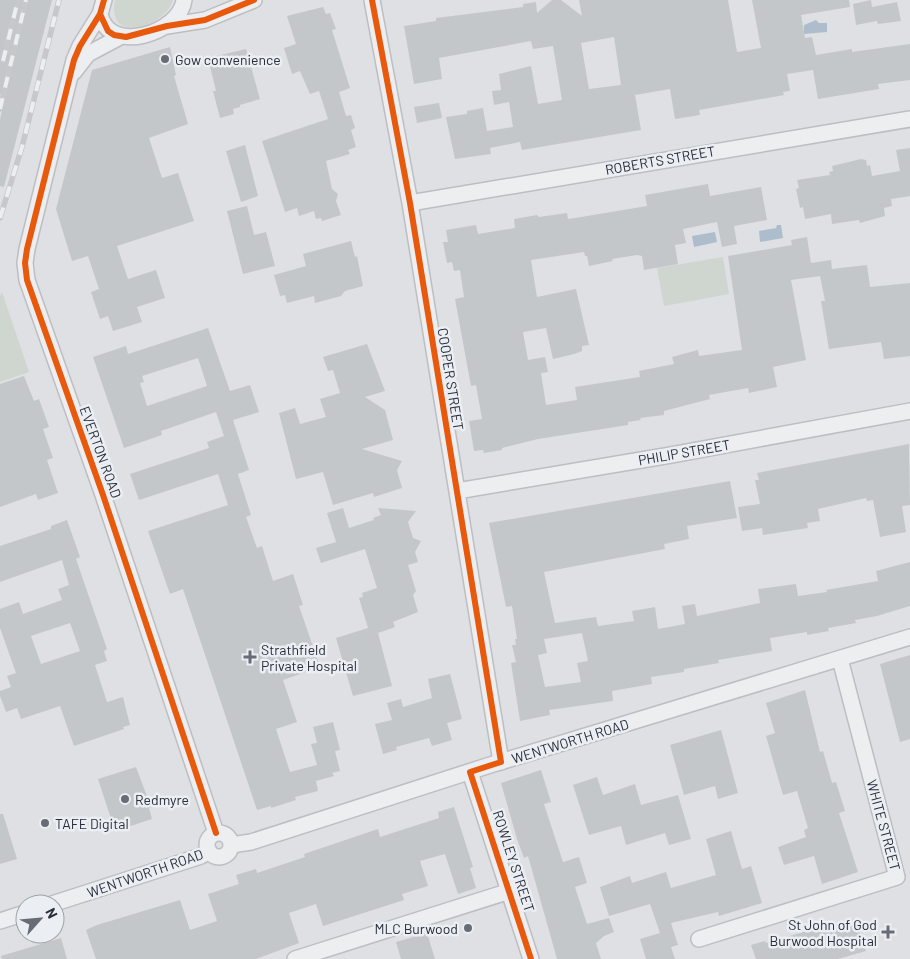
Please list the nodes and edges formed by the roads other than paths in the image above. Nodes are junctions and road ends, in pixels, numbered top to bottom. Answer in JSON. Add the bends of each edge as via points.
{"nodes":[{"id":1,"x":184,"y":0,"type":"edge"},
{"id":2,"x":254,"y":0,"type":"edge"},
{"id":3,"x":372,"y":0,"type":"edge"},
{"id":4,"x":102,"y":7,"type":"edge"},
{"id":5,"x":167,"y":26,"type":"junction"},
{"id":6,"x":120,"y":37,"type":"junction"},
{"id":7,"x":72,"y":75,"type":"junction"},
{"id":8,"x":910,"y":119,"type":"edge"},
{"id":9,"x":410,"y":203,"type":"junction"},
{"id":10,"x":910,"y":411,"type":"edge"},
{"id":11,"x":457,"y":490,"type":"junction"},
{"id":12,"x":910,"y":637,"type":"edge"},
{"id":13,"x":840,"y":659,"type":"junction"},
{"id":14,"x":501,"y":762,"type":"junction"},
{"id":15,"x":470,"y":772,"type":"junction"},
{"id":16,"x":216,"y":833,"type":"junction"},
{"id":17,"x":231,"y":844,"type":"junction"},
{"id":18,"x":209,"y":851,"type":"junction"},
{"id":19,"x":510,"y":891,"type":"junction"},
{"id":20,"x":65,"y":900,"type":"edge"},
{"id":21,"x":15,"y":916,"type":"edge"},
{"id":22,"x":0,"y":921,"type":"edge"},
{"id":23,"x":699,"y":939,"type":"dead end"},
{"id":24,"x":295,"y":959,"type":"edge"},
{"id":25,"x":531,"y":959,"type":"edge"}],
"edges":[{"from":1,"to":5,"type":"street","via":[[178,17]]},
{"from":2,"to":5,"type":"street","via":[[205,20]]},
{"from":3,"to":9,"type":"street","name":"COOPER STREET"},
{"from":4,"to":6,"type":"street","via":[[108,31]]},
{"from":4,"to":7,"type":"street","name":"EVERTON ROAD","via":[[76,52]]},
{"from":5,"to":6,"type":"street"},
{"from":6,"to":7,"type":"street","via":[[88,54]]},
{"from":7,"to":16,"type":"street","name":"EVERTON ROAD","via":[[27,249],[27,280],[103,494]]},
{"from":8,"to":9,"type":"street","name":"ROBERTS STREET"},
{"from":9,"to":11,"type":"street","name":"COOPER STREET"},
{"from":10,"to":11,"type":"street","name":"PHILIP STREET"},
{"from":11,"to":14,"type":"street","name":"COOPER STREET"},
{"from":12,"to":13,"type":"street","name":"WENTWORTH ROAD"},
{"from":13,"to":14,"type":"street","name":"WENTWORTH ROAD"},
{"from":13,"to":23,"type":"street","name":"WHITE STREET","via":[[898,877]]},
{"from":14,"to":15,"type":"street","name":"WENTWORTH ROAD"},
{"from":15,"to":17,"type":"street","name":"WENTWORTH ROAD","via":[[251,842]]},
{"from":15,"to":19,"type":"street","name":"ROWLEY STREET"},
{"from":16,"to":17,"type":"street","via":[[226,835]]},
{"from":16,"to":18,"type":"street","via":[[208,840]]},
{"from":17,"to":18,"type":"street","via":[[229,852],[223,856],[215,856]]},
{"from":18,"to":20,"type":"street","name":"WENTWORTH ROAD"},
{"from":19,"to":24,"type":"street"},
{"from":19,"to":25,"type":"street","name":"ROWLEY STREET"},
{"from":21,"to":22,"type":"street"}]}
